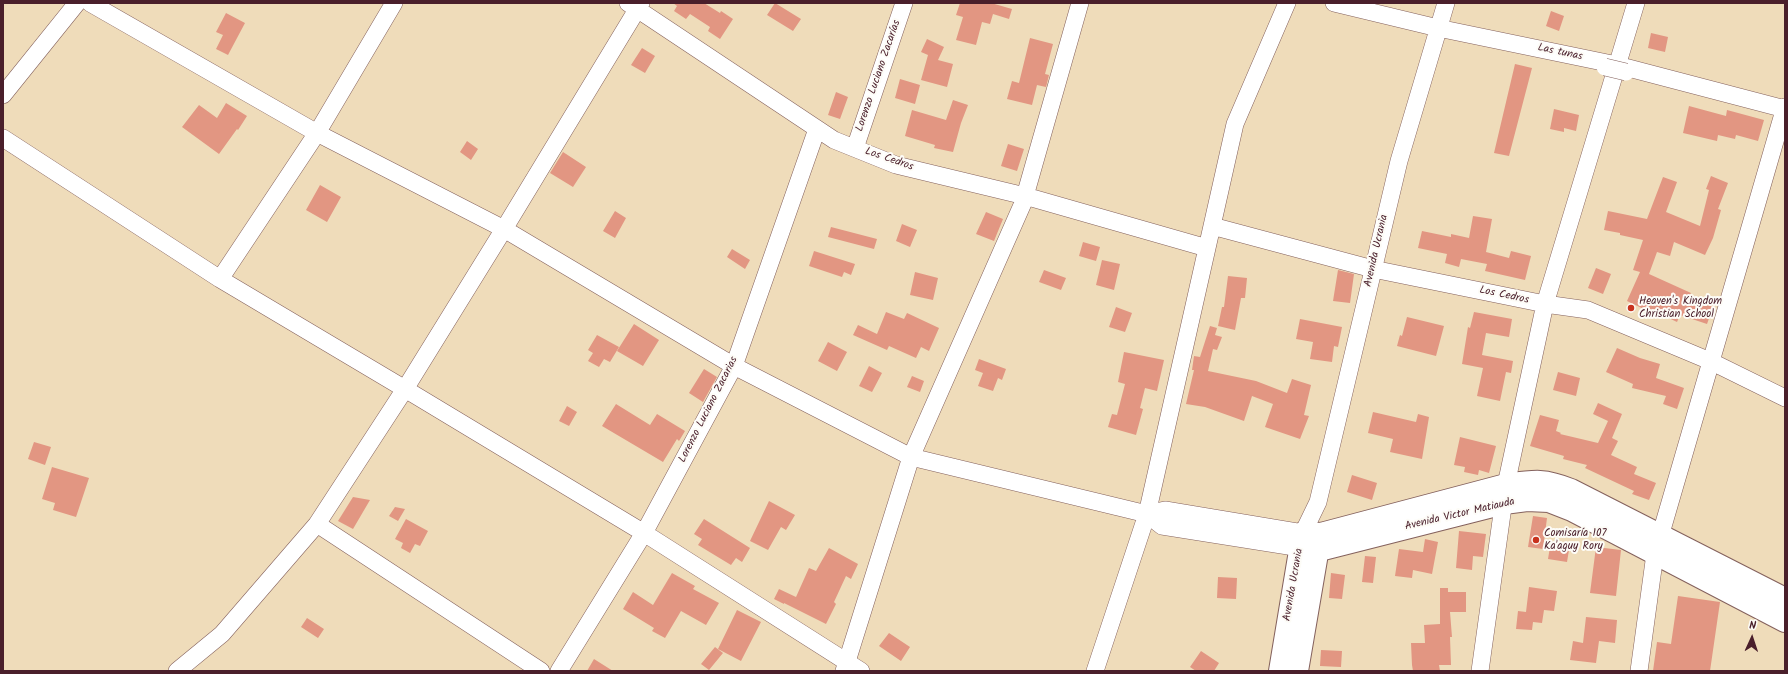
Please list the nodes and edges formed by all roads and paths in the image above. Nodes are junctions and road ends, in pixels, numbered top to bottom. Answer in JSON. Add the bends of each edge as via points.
{"nodes":[{"id":1,"x":77,"y":3,"type":"edge"},
{"id":2,"x":90,"y":3,"type":"edge"},
{"id":3,"x":394,"y":3,"type":"edge"},
{"id":4,"x":1080,"y":3,"type":"edge"},
{"id":5,"x":1287,"y":3,"type":"edge"},
{"id":6,"x":1334,"y":3,"type":"edge"},
{"id":7,"x":1446,"y":3,"type":"edge"},
{"id":8,"x":1636,"y":3,"type":"edge"},
{"id":9,"x":902,"y":4,"type":"edge"},
{"id":10,"x":635,"y":5,"type":"edge"},
{"id":11,"x":1438,"y":28,"type":"junction"},
{"id":12,"x":1616,"y":68,"type":"junction"},
{"id":13,"x":3,"y":95,"type":"edge"},
{"id":14,"x":1785,"y":108,"type":"edge"},
{"id":15,"x":817,"y":129,"type":"junction"},
{"id":16,"x":317,"y":133,"type":"junction"},
{"id":17,"x":3,"y":138,"type":"edge"},
{"id":18,"x":855,"y":148,"type":"junction"},
{"id":19,"x":1025,"y":196,"type":"junction"},
{"id":20,"x":1212,"y":226,"type":"junction"},
{"id":21,"x":504,"y":229,"type":"junction"},
{"id":22,"x":1207,"y":248,"type":"junction"},
{"id":23,"x":1373,"y":269,"type":"junction"},
{"id":24,"x":220,"y":279,"type":"junction"},
{"id":25,"x":1545,"y":304,"type":"junction"},
{"id":26,"x":1710,"y":361,"type":"junction"},
{"id":27,"x":734,"y":366,"type":"junction"},
{"id":28,"x":405,"y":389,"type":"junction"},
{"id":29,"x":1785,"y":398,"type":"edge"},
{"id":30,"x":911,"y":457,"type":"junction"},
{"id":31,"x":1505,"y":494,"type":"junction"},
{"id":32,"x":1146,"y":514,"type":"junction"},
{"id":33,"x":317,"y":524,"type":"junction"},
{"id":34,"x":644,"y":533,"type":"junction"},
{"id":35,"x":1311,"y":541,"type":"junction"},
{"id":36,"x":1657,"y":545,"type":"junction"},
{"id":37,"x":1785,"y":599,"type":"edge"},
{"id":38,"x":1785,"y":621,"type":"edge"},
{"id":39,"x":845,"y":666,"type":"edge"},
{"id":40,"x":177,"y":671,"type":"edge"},
{"id":41,"x":541,"y":671,"type":"edge"},
{"id":42,"x":559,"y":671,"type":"edge"},
{"id":43,"x":861,"y":671,"type":"edge"},
{"id":44,"x":1096,"y":671,"type":"edge"},
{"id":45,"x":1280,"y":671,"type":"edge"},
{"id":46,"x":1297,"y":671,"type":"edge"},
{"id":47,"x":1480,"y":671,"type":"edge"},
{"id":48,"x":1639,"y":671,"type":"edge"}],
"edges":[{"from":1,"to":13,"type":"street"},
{"from":2,"to":16,"type":"street"},
{"from":3,"to":16,"type":"street"},
{"from":4,"to":19,"type":"street"},
{"from":5,"to":20,"type":"street","via":[[1235,124]]},
{"from":6,"to":11,"type":"street","name":"Las tunas"},
{"from":7,"to":11,"type":"street","name":"Avenida Ucrania"},
{"from":8,"to":12,"type":"street"},
{"from":9,"to":18,"type":"street","name":"Lorenzo Luciano Zacarías"},
{"from":10,"to":15,"type":"street","name":"Los Cedros"},
{"from":10,"to":21,"type":"street"},
{"from":11,"to":12,"type":"street","name":"Las tunas"},
{"from":11,"to":23,"type":"street","name":"Avenida Ucrania","via":[[1398,161]]},
{"from":12,"to":14,"type":"street","name":"Las tunas"},
{"from":12,"to":25,"type":"street"},
{"from":14,"to":26,"type":"street"},
{"from":15,"to":18,"type":"street","name":"Los Cedros","via":[[834,140]]},
{"from":15,"to":27,"type":"street","name":"Lorenzo Luciano Zacarias"},
{"from":16,"to":21,"type":"street"},
{"from":16,"to":24,"type":"street"},
{"from":17,"to":24,"type":"street"},
{"from":18,"to":19,"type":"street","name":"Los Cedros","via":[[896,165]]},
{"from":19,"to":22,"type":"street","name":"Los Cedros"},
{"from":19,"to":30,"type":"street"},
{"from":20,"to":22,"type":"street"},
{"from":20,"to":23,"type":"street","name":"Los Cedros"},
{"from":21,"to":27,"type":"street"},
{"from":21,"to":28,"type":"street"},
{"from":22,"to":32,"type":"street"},
{"from":23,"to":25,"type":"street","name":"Los Cedros"},
{"from":23,"to":35,"type":"street","name":"Avenida Ucrania"},
{"from":24,"to":28,"type":"street"},
{"from":25,"to":26,"type":"street","name":"Los Cedros","via":[[1588,310]]},
{"from":25,"to":31,"type":"street"},
{"from":26,"to":29,"type":"street","name":"Los Cedros"},
{"from":26,"to":36,"type":"street"},
{"from":27,"to":30,"type":"street"},
{"from":27,"to":34,"type":"street","name":"Lorenzo Luciano Zacarias"},
{"from":28,"to":33,"type":"street"},
{"from":28,"to":34,"type":"street"},
{"from":30,"to":32,"type":"street"},
{"from":30,"to":39,"type":"street"},
{"from":31,"to":35,"type":"main road","name":"Avenida Victor Matiauda"},
{"from":31,"to":36,"type":"main road","name":"Avenida Victor Matiauda","via":[[1527,500],[1549,501]]},
{"from":31,"to":47,"type":"street"},
{"from":32,"to":35,"type":"street","via":[[1162,526]]},
{"from":32,"to":44,"type":"street"},
{"from":33,"to":40,"type":"street","via":[[222,634]]},
{"from":33,"to":41,"type":"street"},
{"from":34,"to":39,"type":"street"},
{"from":34,"to":42,"type":"street","name":"Lorenzo Luciano Zacarias"},
{"from":35,"to":45,"type":"main road","name":"Avenida Ucrania"},
{"from":35,"to":46,"type":"main road","name":"Avenida Ucrania"},
{"from":36,"to":37,"type":"main road","name":"Avenida Victor Matiauda"},
{"from":36,"to":38,"type":"main road","name":"Avenida Victor Matiauda"},
{"from":36,"to":48,"type":"street"},
{"from":39,"to":43,"type":"street"}]}
